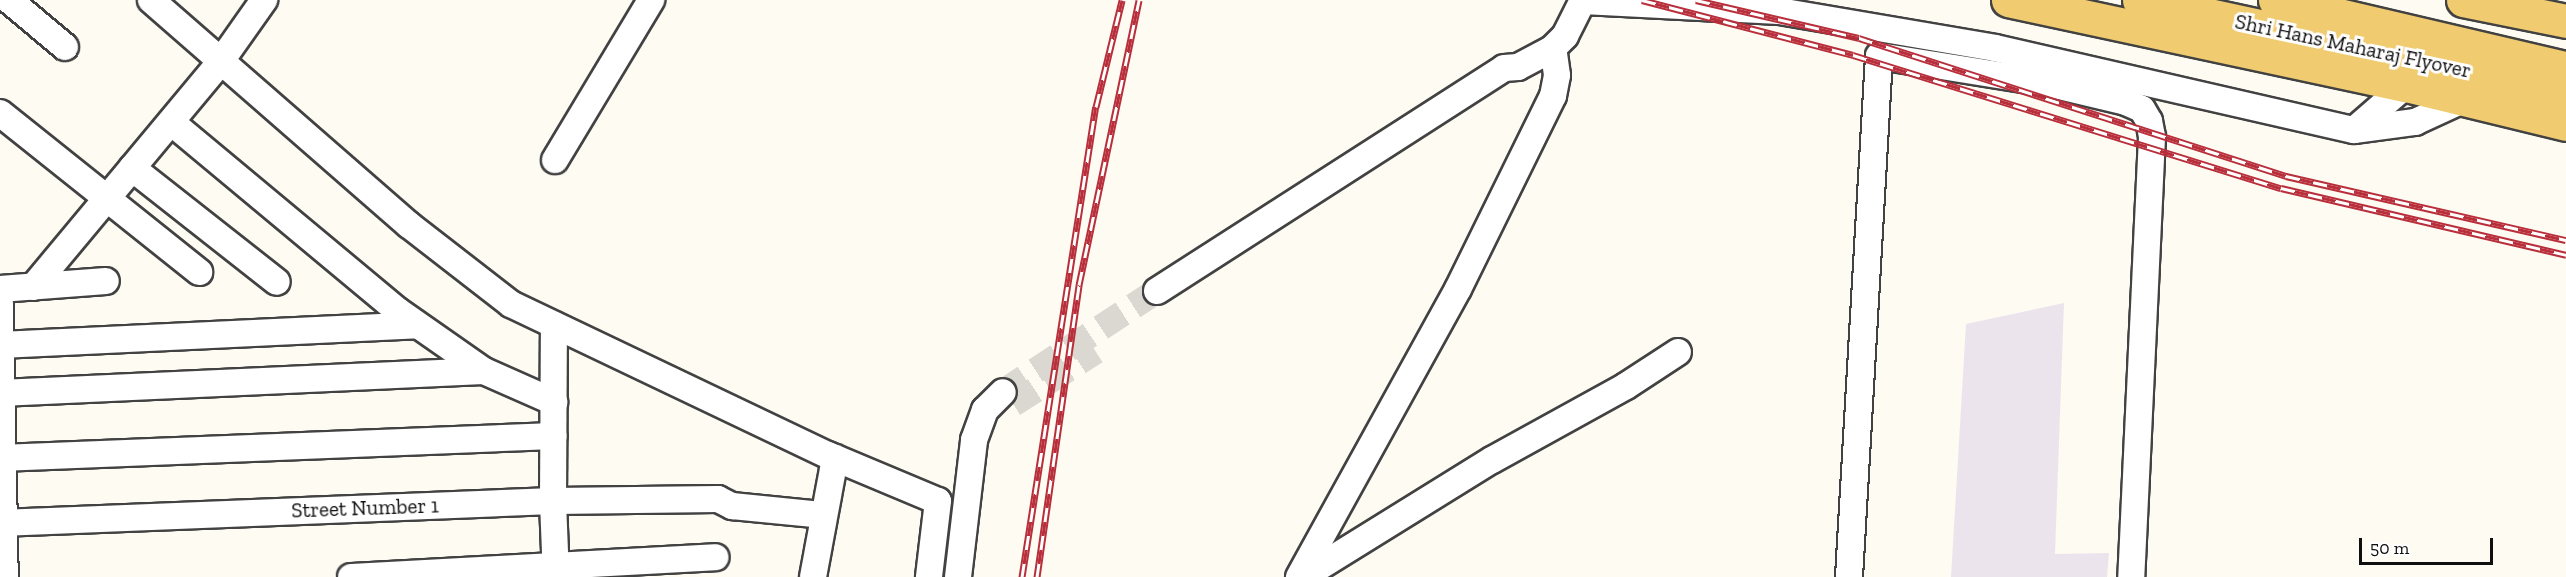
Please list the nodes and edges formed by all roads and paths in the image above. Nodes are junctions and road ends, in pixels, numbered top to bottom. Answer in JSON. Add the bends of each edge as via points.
{"nodes":[{"id":1,"x":9,"y":0,"type":"edge"},
{"id":2,"x":151,"y":0,"type":"edge"},
{"id":3,"x":264,"y":0,"type":"edge"},
{"id":4,"x":651,"y":0,"type":"edge"},
{"id":5,"x":1583,"y":0,"type":"edge"},
{"id":6,"x":2008,"y":0,"type":"edge"},
{"id":7,"x":2139,"y":0,"type":"edge"},
{"id":8,"x":2275,"y":0,"type":"edge"},
{"id":9,"x":2463,"y":0,"type":"edge"},
{"id":10,"x":2566,"y":21,"type":"edge"},
{"id":11,"x":65,"y":47,"type":"dead end"},
{"id":12,"x":1553,"y":48,"type":"junction"},
{"id":13,"x":221,"y":61,"type":"junction"},
{"id":14,"x":2566,"y":68,"type":"edge"},
{"id":15,"x":2406,"y":85,"type":"junction"},
{"id":16,"x":2566,"y":92,"type":"edge"},
{"id":17,"x":2465,"y":99,"type":"junction"},
{"id":18,"x":3,"y":122,"type":"edge"},
{"id":19,"x":171,"y":122,"type":"junction"},
{"id":20,"x":2566,"y":124,"type":"edge"},
{"id":21,"x":2354,"y":130,"type":"junction"},
{"id":22,"x":555,"y":160,"type":"dead end"},
{"id":23,"x":132,"y":168,"type":"junction"},
{"id":24,"x":109,"y":196,"type":"junction"},
{"id":25,"x":199,"y":272,"type":"dead end"},
{"id":26,"x":106,"y":281,"type":"dead end"},
{"id":27,"x":277,"y":282,"type":"dead end"},
{"id":28,"x":10,"y":288,"type":"edge"},
{"id":29,"x":1162,"y":298,"type":"tunnel mouth"},
{"id":30,"x":418,"y":325,"type":"junction"},
{"id":31,"x":554,"y":325,"type":"junction"},
{"id":32,"x":1,"y":345,"type":"edge"},
{"id":33,"x":1678,"y":352,"type":"dead end"},
{"id":34,"x":484,"y":372,"type":"junction"},
{"id":35,"x":2,"y":393,"type":"edge"},
{"id":36,"x":554,"y":402,"type":"junction"},
{"id":37,"x":554,"y":436,"type":"junction"},
{"id":38,"x":2,"y":458,"type":"edge"},
{"id":39,"x":835,"y":458,"type":"junction"},
{"id":40,"x":554,"y":501,"type":"junction"},
{"id":41,"x":822,"y":515,"type":"junction"},
{"id":42,"x":2,"y":523,"type":"edge"},
{"id":43,"x":715,"y":557,"type":"dead end"},
{"id":44,"x":556,"y":573,"type":"edge"},
{"id":45,"x":5,"y":577,"type":"edge"},
{"id":46,"x":351,"y":577,"type":"edge"},
{"id":47,"x":813,"y":577,"type":"edge"},
{"id":48,"x":929,"y":577,"type":"edge"},
{"id":49,"x":958,"y":577,"type":"edge"},
{"id":50,"x":972,"y":577,"type":"edge"},
{"id":51,"x":1301,"y":577,"type":"edge"},
{"id":52,"x":1849,"y":577,"type":"edge"},
{"id":53,"x":2131,"y":577,"type":"edge"}],
"edges":[{"from":1,"to":11,"type":"street"},
{"from":2,"to":13,"type":"street"},
{"from":3,"to":13,"type":"street"},
{"from":4,"to":22,"type":"street"},
{"from":5,"to":12,"type":"street","via":[[1565,36]]},
{"from":5,"to":21,"type":"street","via":[[1779,11],[1995,48]]},
{"from":6,"to":15,"type":"main road"},
{"from":7,"to":16,"type":"main road","name":"Shri Hans Maharaj Flyover"},
{"from":8,"to":14,"type":"main road","name":"Shri Hans Maharaj Flyover"},
{"from":9,"to":10,"type":"main road"},
{"from":12,"to":29,"type":"street","via":[[1518,67],[1512,81]]},
{"from":12,"to":51,"type":"street","via":[[1557,75],[1553,96],[1458,290]]},
{"from":13,"to":19,"type":"street"},
{"from":13,"to":31,"type":"street","via":[[468,274],[511,304]]},
{"from":15,"to":17,"type":"main road"},
{"from":15,"to":21,"type":"street"},
{"from":17,"to":20,"type":"main road"},
{"from":17,"to":21,"type":"street","via":[[2415,122]]},
{"from":18,"to":24,"type":"street"},
{"from":19,"to":23,"type":"street"},
{"from":19,"to":30,"type":"street"},
{"from":23,"to":24,"type":"street"},
{"from":23,"to":27,"type":"street"},
{"from":24,"to":25,"type":"street"},
{"from":24,"to":28,"type":"street"},
{"from":26,"to":28,"type":"street"},
{"from":28,"to":32,"type":"street"},
{"from":30,"to":32,"type":"street"},
{"from":30,"to":34,"type":"street"},
{"from":31,"to":36,"type":"street"},
{"from":31,"to":39,"type":"street"},
{"from":32,"to":35,"type":"street"},
{"from":33,"to":51,"type":"street"},
{"from":34,"to":35,"type":"street"},
{"from":34,"to":36,"type":"street"},
{"from":35,"to":38,"type":"street"},
{"from":36,"to":37,"type":"street"},
{"from":37,"to":38,"type":"street"},
{"from":37,"to":40,"type":"street"},
{"from":38,"to":42,"type":"street"},
{"from":39,"to":41,"type":"street"},
{"from":39,"to":48,"type":"street","via":[[938,501]]},
{"from":40,"to":41,"type":"street","name":"Street Number 1","via":[[718,500],[732,506]]},
{"from":40,"to":42,"type":"street","name":"Street Number 1"},
{"from":40,"to":44,"type":"street"},
{"from":41,"to":47,"type":"street"},
{"from":42,"to":45,"type":"street"},
{"from":43,"to":44,"type":"street"},
{"from":44,"to":46,"type":"street"},
{"from":49,"to":50,"type":"street","via":[[974,440],[985,410],[1008,398],[986,441]]},
{"from":52,"to":53,"type":"street","via":[[1879,56],[2047,83],[2126,102],[2142,109],[2149,121],[2152,137]]}]}
